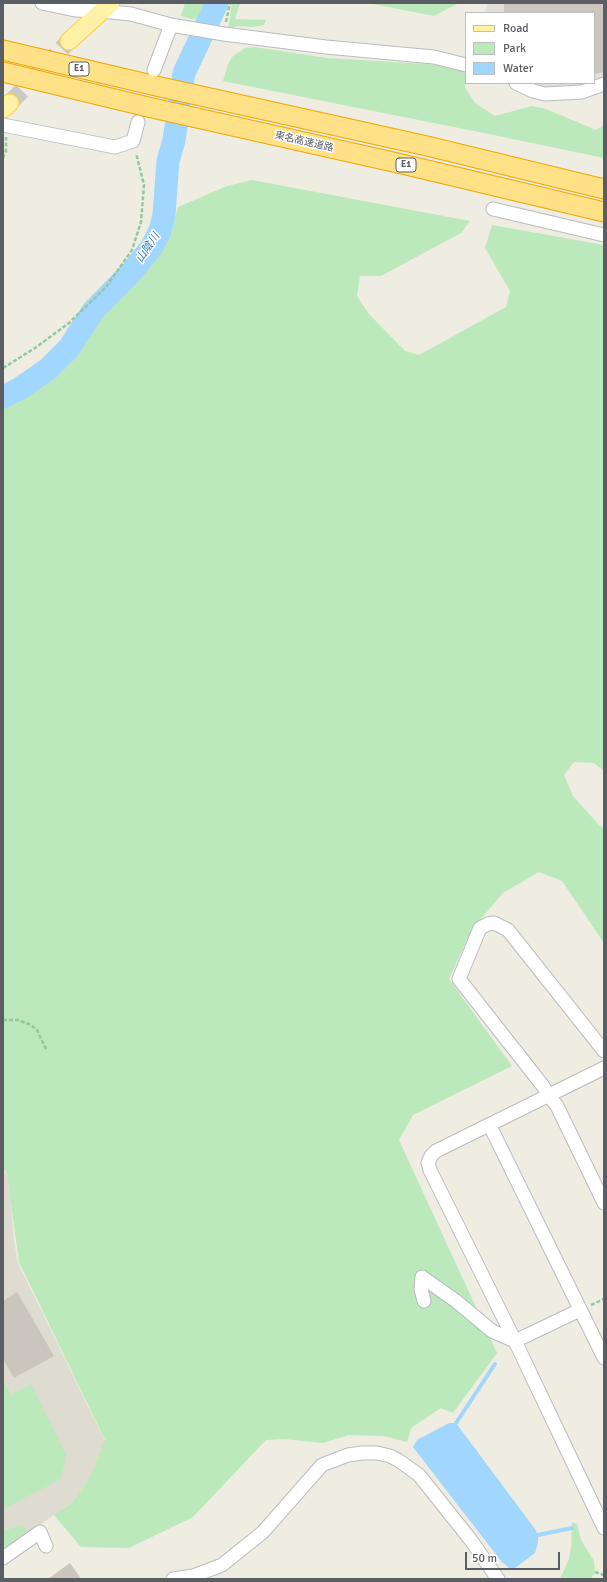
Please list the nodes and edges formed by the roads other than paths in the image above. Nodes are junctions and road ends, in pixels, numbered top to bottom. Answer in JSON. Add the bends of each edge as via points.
{"nodes":[{"id":1,"x":42,"y":3,"type":"edge"},
{"id":2,"x":106,"y":7,"type":"edge"},
{"id":3,"x":176,"y":26,"type":"junction"},
{"id":4,"x":69,"y":41,"type":"tunnel mouth"},
{"id":5,"x":3,"y":50,"type":"edge"},
{"id":6,"x":465,"y":65,"type":"edge"},
{"id":7,"x":3,"y":72,"type":"edge"},
{"id":8,"x":155,"y":78,"type":"junction"},
{"id":9,"x":518,"y":84,"type":"edge"},
{"id":10,"x":604,"y":84,"type":"edge"},
{"id":11,"x":143,"y":115,"type":"junction"},
{"id":12,"x":3,"y":125,"type":"edge"},
{"id":13,"x":604,"y":189,"type":"edge"},
{"id":14,"x":492,"y":209,"type":"dead end"},
{"id":15,"x":604,"y":212,"type":"edge"},
{"id":16,"x":604,"y":234,"type":"edge"},
{"id":17,"x":604,"y":1051,"type":"edge"},
{"id":18,"x":604,"y":1068,"type":"edge"},
{"id":19,"x":549,"y":1096,"type":"junction"},
{"id":20,"x":490,"y":1126,"type":"junction"},
{"id":21,"x":604,"y":1203,"type":"edge"},
{"id":22,"x":424,"y":1301,"type":"dead end"},
{"id":23,"x":580,"y":1310,"type":"junction"},
{"id":24,"x":515,"y":1341,"type":"junction"},
{"id":25,"x":604,"y":1358,"type":"edge"},
{"id":26,"x":603,"y":1526,"type":"edge"},
{"id":27,"x":46,"y":1546,"type":"dead end"},
{"id":28,"x":3,"y":1558,"type":"edge"},
{"id":29,"x":173,"y":1579,"type":"edge"},
{"id":30,"x":498,"y":1579,"type":"edge"}],
"edges":[{"from":1,"to":2,"type":"street","via":[[75,10]]},
{"from":2,"to":3,"type":"street"},
{"from":2,"to":4,"type":"main road"},
{"from":3,"to":6,"type":"street","via":[[326,47],[434,56]]},
{"from":3,"to":8,"type":"street"},
{"from":5,"to":8,"type":"highway","number":"E1"},
{"from":7,"to":11,"type":"highway","name":"東名高速道路","number":"E1"},
{"from":8,"to":13,"type":"highway","number":"E1","via":[[212,99],[427,146]]},
{"from":9,"to":10,"type":"street","via":[[545,94],[582,92]]},
{"from":11,"to":12,"type":"street","via":[[133,141],[115,147]]},
{"from":11,"to":15,"type":"highway","name":"東名高速道路","number":"E1","via":[[207,120]]},
{"from":14,"to":16,"type":"street"},
{"from":17,"to":19,"type":"street","via":[[508,930],[494,923],[480,928],[459,979]]},
{"from":18,"to":19,"type":"street"},
{"from":19,"to":20,"type":"street"},
{"from":19,"to":21,"type":"street","via":[[557,1106]]},
{"from":20,"to":23,"type":"street"},
{"from":20,"to":24,"type":"street","via":[[436,1151],[428,1163]]},
{"from":22,"to":24,"type":"street","via":[[422,1277],[492,1331]]},
{"from":23,"to":24,"type":"street"},
{"from":23,"to":25,"type":"street"},
{"from":24,"to":26,"type":"street"},
{"from":27,"to":28,"type":"street","via":[[40,1532]]},
{"from":29,"to":30,"type":"street","via":[[194,1576],[222,1565],[263,1532],[322,1465],[348,1455],[362,1453],[390,1456],[420,1475]]}]}
